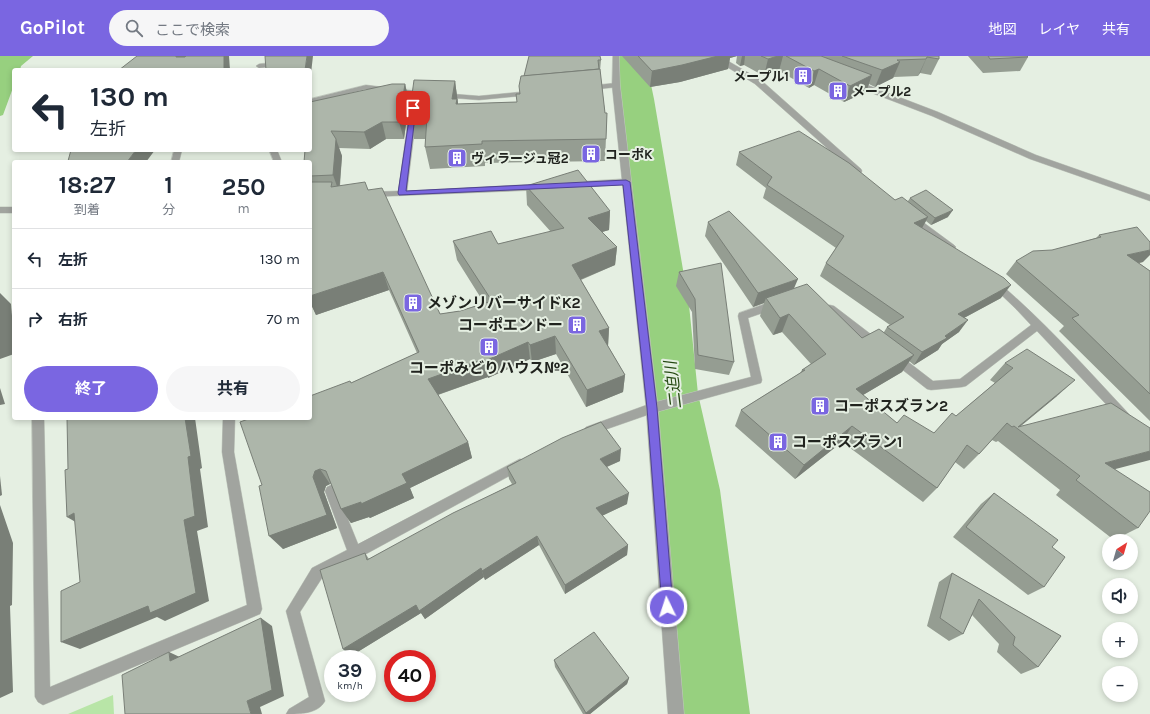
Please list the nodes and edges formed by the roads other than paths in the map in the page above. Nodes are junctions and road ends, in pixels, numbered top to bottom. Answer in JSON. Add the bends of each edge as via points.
{"nodes":[{"id":1,"x":280,"y":56,"type":"edge"},
{"id":2,"x":616,"y":56,"type":"edge"},
{"id":3,"x":712,"y":56,"type":"edge"},
{"id":4,"x":740,"y":59,"type":"dead end"},
{"id":5,"x":726,"y":62,"type":"junction"},
{"id":6,"x":259,"y":66,"type":"dead end"},
{"id":7,"x":847,"y":80,"type":"edge"},
{"id":8,"x":616,"y":85,"type":"junction"},
{"id":9,"x":578,"y":89,"type":"edge"},
{"id":10,"x":540,"y":92,"type":"edge"},
{"id":11,"x":415,"y":93,"type":"junction"},
{"id":12,"x":312,"y":100,"type":"edge"},
{"id":13,"x":865,"y":177,"type":"edge"},
{"id":14,"x":626,"y":182,"type":"junction"},
{"id":15,"x":564,"y":185,"type":"edge"},
{"id":16,"x":549,"y":186,"type":"edge"},
{"id":17,"x":402,"y":193,"type":"junction"},
{"id":18,"x":364,"y":195,"type":"edge"},
{"id":19,"x":1150,"y":198,"type":"edge"},
{"id":20,"x":0,"y":210,"type":"edge"},
{"id":21,"x":12,"y":210,"type":"edge"},
{"id":22,"x":906,"y":212,"type":"edge"},
{"id":23,"x":961,"y":256,"type":"edge"},
{"id":24,"x":990,"y":280,"type":"edge"},
{"id":25,"x":787,"y":300,"type":"edge"},
{"id":26,"x":821,"y":302,"type":"edge"},
{"id":27,"x":1038,"y":325,"type":"junction"},
{"id":28,"x":655,"y":407,"type":"junction"},
{"id":29,"x":38,"y":420,"type":"edge"},
{"id":30,"x":229,"y":420,"type":"edge"},
{"id":31,"x":1129,"y":421,"type":"edge"},
{"id":32,"x":579,"y":434,"type":"edge"},
{"id":33,"x":530,"y":459,"type":"edge"},
{"id":34,"x":331,"y":491,"type":"edge"},
{"id":35,"x":356,"y":553,"type":"junction"},
{"id":36,"x":294,"y":714,"type":"edge"},
{"id":37,"x":676,"y":714,"type":"edge"}],
"edges":[{"from":1,"to":6,"type":"street","via":[[281,64]]},
{"from":2,"to":8,"type":"street"},
{"from":3,"to":5,"type":"street"},
{"from":4,"to":5,"type":"street"},
{"from":5,"to":13,"type":"street","via":[[758,82]]},
{"from":7,"to":19,"type":"street","via":[[1040,159]]},
{"from":8,"to":9,"type":"street"},
{"from":8,"to":14,"type":"street"},
{"from":10,"to":11,"type":"street","via":[[479,98]]},
{"from":11,"to":12,"type":"street","via":[[366,87]]},
{"from":11,"to":17,"type":"street"},
{"from":14,"to":15,"type":"street"},
{"from":14,"to":28,"type":"street"},
{"from":16,"to":17,"type":"street"},
{"from":17,"to":18,"type":"street"},
{"from":20,"to":21,"type":"street"},
{"from":22,"to":23,"type":"street"},
{"from":24,"to":27,"type":"street"},
{"from":25,"to":28,"type":"street","via":[[742,316],[757,380]]},
{"from":26,"to":27,"type":"street","via":[[932,386],[962,383]]},
{"from":27,"to":31,"type":"street"},
{"from":28,"to":32,"type":"street"},
{"from":28,"to":37,"type":"street"},
{"from":29,"to":30,"type":"street","via":[[43,697],[255,609],[228,452]]},
{"from":33,"to":35,"type":"street"},
{"from":34,"to":35,"type":"street"},
{"from":35,"to":36,"type":"street","via":[[317,573],[293,611],[317,701]]}]}
